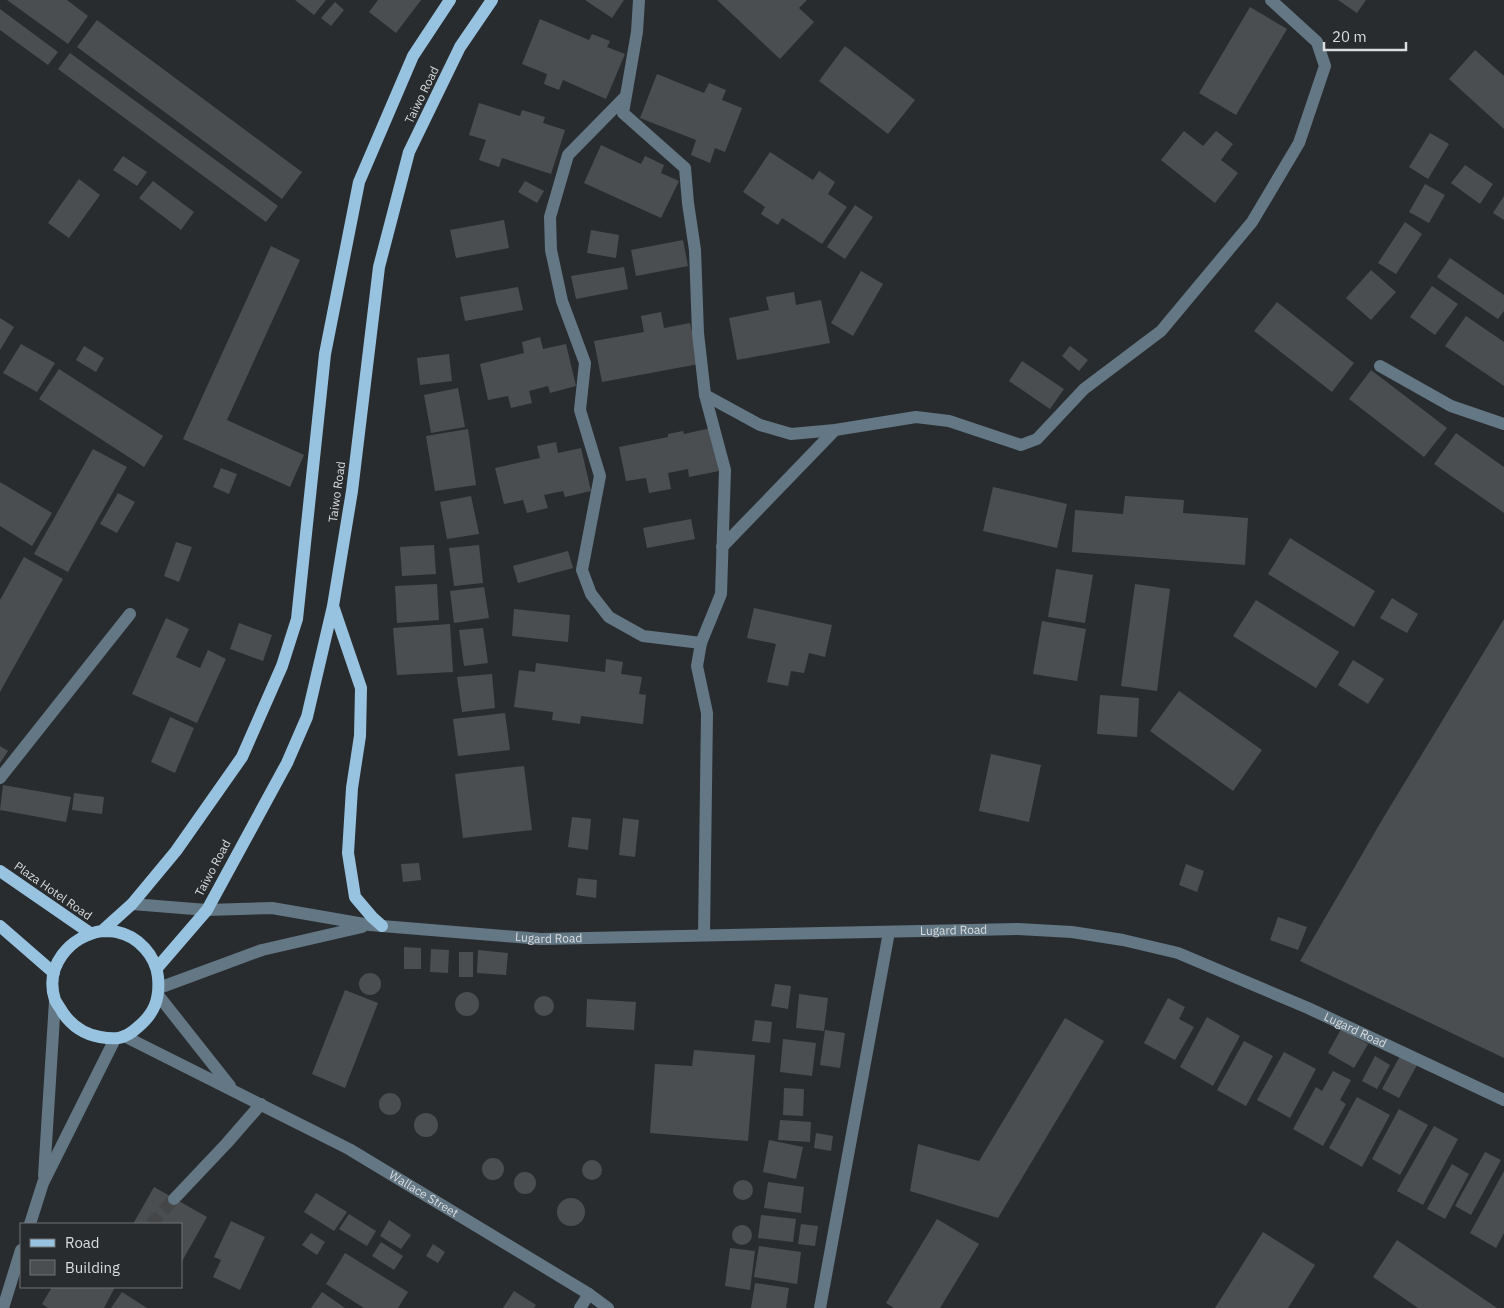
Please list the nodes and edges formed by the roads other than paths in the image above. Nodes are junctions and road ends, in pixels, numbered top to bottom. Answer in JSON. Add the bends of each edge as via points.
{"nodes":[{"id":1,"x":450,"y":0,"type":"edge"},
{"id":2,"x":492,"y":0,"type":"edge"},
{"id":3,"x":639,"y":0,"type":"edge"},
{"id":4,"x":1271,"y":0,"type":"edge"},
{"id":5,"x":625,"y":97,"type":"junction"},
{"id":6,"x":1380,"y":366,"type":"dead end"},
{"id":7,"x":705,"y":395,"type":"junction"},
{"id":8,"x":1504,"y":424,"type":"edge"},
{"id":9,"x":835,"y":430,"type":"junction"},
{"id":10,"x":722,"y":547,"type":"junction"},
{"id":11,"x":333,"y":606,"type":"junction"},
{"id":12,"x":130,"y":614,"type":"dead end"},
{"id":13,"x":701,"y":643,"type":"junction"},
{"id":14,"x":0,"y":778,"type":"edge"},
{"id":15,"x":0,"y":871,"type":"edge"},
{"id":16,"x":132,"y":904,"type":"junction"},
{"id":17,"x":207,"y":910,"type":"junction"},
{"id":18,"x":0,"y":926,"type":"edge"},
{"id":19,"x":376,"y":926,"type":"junction"},
{"id":20,"x":96,"y":932,"type":"junction"},
{"id":21,"x":889,"y":932,"type":"junction"},
{"id":22,"x":704,"y":935,"type":"junction"},
{"id":23,"x":157,"y":968,"type":"junction"},
{"id":24,"x":54,"y":973,"type":"junction"},
{"id":25,"x":159,"y":992,"type":"junction"},
{"id":26,"x":55,"y":1000,"type":"junction"},
{"id":27,"x":119,"y":1038,"type":"junction"},
{"id":28,"x":233,"y":1090,"type":"junction"},
{"id":29,"x":1504,"y":1100,"type":"edge"},
{"id":30,"x":261,"y":1104,"type":"junction"},
{"id":31,"x":43,"y":1183,"type":"junction"},
{"id":32,"x":174,"y":1198,"type":"tunnel mouth"},
{"id":33,"x":30,"y":1223,"type":"edge"},
{"id":34,"x":20,"y":1253,"type":"edge"},
{"id":35,"x":589,"y":1294,"type":"junction"},
{"id":36,"x":3,"y":1308,"type":"edge"},
{"id":37,"x":580,"y":1308,"type":"edge"},
{"id":38,"x":608,"y":1308,"type":"edge"},
{"id":39,"x":820,"y":1308,"type":"edge"}],
"edges":[{"from":1,"to":16,"type":"main road","name":"Taiwo Road","via":[[413,56],[358,182],[325,354],[297,619],[282,666],[242,757],[176,851]]},
{"from":2,"to":11,"type":"main road","name":"Taiwo Road","via":[[460,47],[410,152],[379,266],[352,491]]},
{"from":3,"to":5,"type":"street","via":[[637,32]]},
{"from":4,"to":9,"type":"street","via":[[1317,42],[1325,66],[1299,143],[1252,222],[1161,331],[1084,389],[1037,439],[1021,445],[950,421],[916,416]]},
{"from":5,"to":7,"type":"street","via":[[623,113],[685,168],[695,250],[698,334]]},
{"from":5,"to":13,"type":"street","via":[[568,155],[550,217],[551,250],[562,302],[586,363],[580,410],[600,476],[582,570],[592,594],[609,617],[643,636]]},
{"from":6,"to":8,"type":"street","via":[[1451,406]]},
{"from":7,"to":9,"type":"street","via":[[760,425],[791,434]]},
{"from":7,"to":10,"type":"street","via":[[725,470]]},
{"from":9,"to":10,"type":"street"},
{"from":10,"to":13,"type":"street","via":[[721,594]]},
{"from":11,"to":17,"type":"main road","name":"Taiwo Road","via":[[307,717],[286,763]]},
{"from":11,"to":19,"type":"main road","via":[[362,688],[348,853],[355,897]]},
{"from":12,"to":14,"type":"street"},
{"from":13,"to":22,"type":"street","via":[[697,666],[707,713]]},
{"from":15,"to":20,"type":"main road","name":"Plaza Hotel Road"},
{"from":16,"to":17,"type":"street"},
{"from":16,"to":20,"type":"main road","name":"Taiwo Road"},
{"from":17,"to":19,"type":"street","via":[[272,908]]},
{"from":17,"to":23,"type":"main road","name":"Taiwo Road"},
{"from":18,"to":24,"type":"main road"},
{"from":19,"to":22,"type":"street","name":"Lugard Road","via":[[541,938]]},
{"from":19,"to":25,"type":"street","via":[[262,950]]},
{"from":20,"to":23,"type":"main road","via":[[117,932],[142,945]]},
{"from":20,"to":24,"type":"main road","via":[[66,948]]},
{"from":21,"to":22,"type":"street","name":"Lugard Road"},
{"from":21,"to":29,"type":"street","name":"Lugard Road","via":[[1018,929],[1072,932],[1123,940],[1178,954],[1308,1008]]},
{"from":21,"to":39,"type":"street"},
{"from":23,"to":25,"type":"main road"},
{"from":24,"to":26,"type":"main road"},
{"from":25,"to":27,"type":"main road","via":[[146,1020]]},
{"from":25,"to":28,"type":"street"},
{"from":26,"to":27,"type":"main road","via":[[70,1024],[83,1032]]},
{"from":26,"to":31,"type":"street"},
{"from":27,"to":28,"type":"street","name":"Wallace Street"},
{"from":27,"to":31,"type":"street"},
{"from":28,"to":30,"type":"street","name":"Wallace Street"},
{"from":30,"to":32,"type":"street"},
{"from":30,"to":35,"type":"street","name":"Wallace Street","via":[[349,1149]]},
{"from":31,"to":33,"type":"street"},
{"from":34,"to":36,"type":"street"},
{"from":35,"to":37,"type":"street"},
{"from":35,"to":38,"type":"street","name":"Wallace Street"}]}
